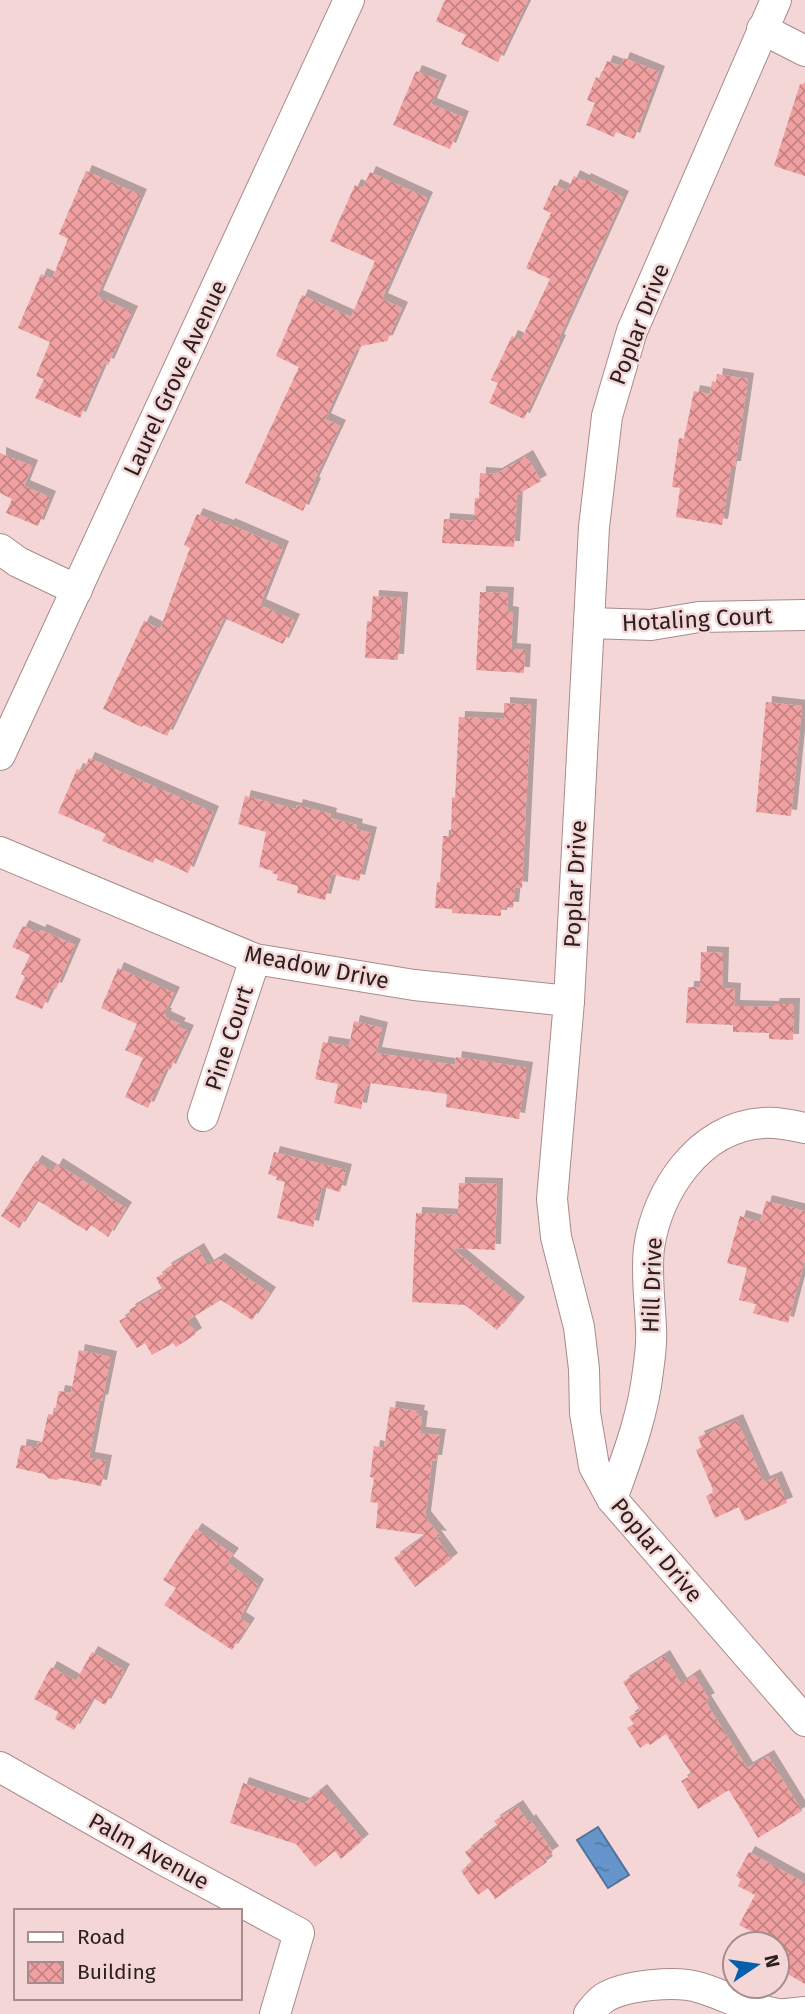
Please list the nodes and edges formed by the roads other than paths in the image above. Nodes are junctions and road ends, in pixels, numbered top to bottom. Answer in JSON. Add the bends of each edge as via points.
{"nodes":[{"id":1,"x":349,"y":0,"type":"edge"},
{"id":2,"x":776,"y":0,"type":"edge"},
{"id":3,"x":762,"y":30,"type":"junction"},
{"id":4,"x":805,"y":51,"type":"edge"},
{"id":5,"x":0,"y":550,"type":"edge"},
{"id":6,"x":76,"y":590,"type":"junction"},
{"id":7,"x":805,"y":615,"type":"edge"},
{"id":8,"x":589,"y":623,"type":"junction"},
{"id":9,"x":0,"y":755,"type":"edge"},
{"id":10,"x":0,"y":852,"type":"edge"},
{"id":11,"x":255,"y":959,"type":"junction"},
{"id":12,"x":569,"y":1001,"type":"junction"},
{"id":13,"x":203,"y":1116,"type":"dead end"},
{"id":14,"x":805,"y":1128,"type":"edge"},
{"id":15,"x":612,"y":1499,"type":"junction"},
{"id":16,"x":805,"y":1721,"type":"edge"},
{"id":17,"x":0,"y":1767,"type":"edge"},
{"id":18,"x":805,"y":2012,"type":"edge"},
{"id":19,"x":275,"y":2014,"type":"edge"},
{"id":20,"x":589,"y":2014,"type":"edge"},
{"id":21,"x":779,"y":2014,"type":"edge"},
{"id":22,"x":786,"y":2014,"type":"edge"}],
"edges":[{"from":1,"to":6,"type":"street","name":"Laurel Grove Avenue"},
{"from":2,"to":3,"type":"street","name":"Poplar Drive"},
{"from":3,"to":4,"type":"street"},
{"from":3,"to":8,"type":"street","name":"Poplar Drive","via":[[632,331],[616,379],[594,527]]},
{"from":5,"to":6,"type":"street"},
{"from":6,"to":9,"type":"street","name":"Laurel Grove Avenue"},
{"from":7,"to":8,"type":"street","name":"Hotaling Court","via":[[699,617],[651,625]]},
{"from":8,"to":12,"type":"street","name":"Poplar Drive"},
{"from":10,"to":11,"type":"street","name":"Meadow Drive"},
{"from":11,"to":12,"type":"street","name":"Meadow Drive","via":[[414,985]]},
{"from":11,"to":13,"type":"street","name":"Pine Court"},
{"from":12,"to":15,"type":"street","name":"Poplar Drive","via":[[552,1199],[556,1237],[579,1327],[594,1466]]},
{"from":14,"to":15,"type":"street","name":"Hill Drive","via":[[760,1123],[734,1130],[693,1156],[669,1188],[649,1249],[652,1331],[643,1410]]},
{"from":15,"to":16,"type":"street","name":"Poplar Drive"},
{"from":17,"to":19,"type":"street","name":"Palm Avenue","via":[[299,1933]]},
{"from":18,"to":22,"type":"street"},
{"from":20,"to":21,"type":"street","via":[[604,1998],[634,1987],[671,1984],[698,1987]]}]}
